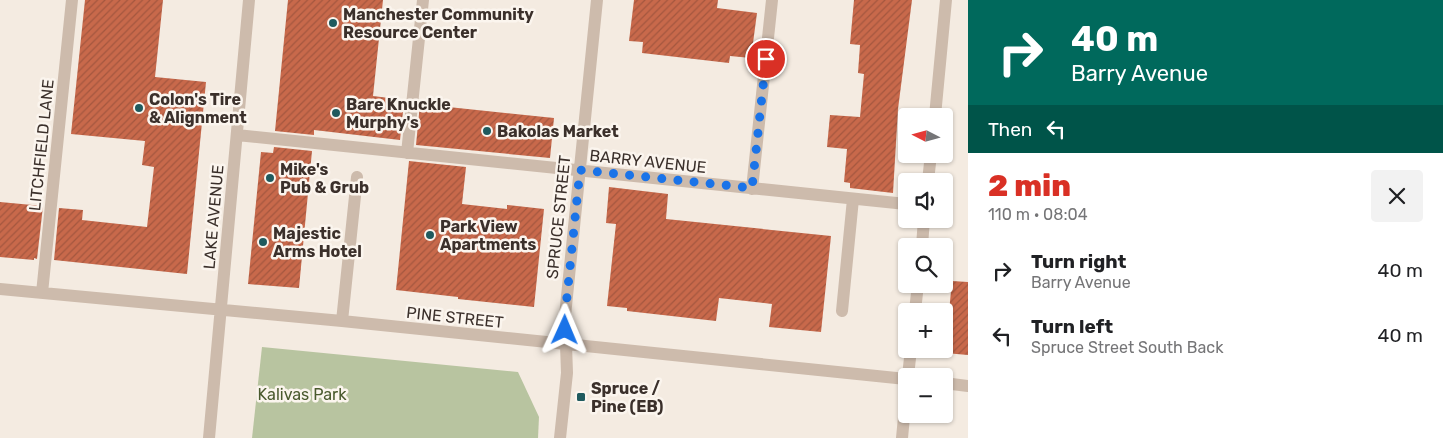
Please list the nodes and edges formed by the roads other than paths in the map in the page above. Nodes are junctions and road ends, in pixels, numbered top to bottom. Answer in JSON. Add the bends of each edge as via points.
{"nodes":[{"id":1,"x":72,"y":0,"type":"edge"},
{"id":2,"x":249,"y":0,"type":"edge"},
{"id":3,"x":423,"y":0,"type":"edge"},
{"id":4,"x":597,"y":0,"type":"edge"},
{"id":5,"x":772,"y":0,"type":"edge"},
{"id":6,"x":946,"y":0,"type":"edge"},
{"id":7,"x":936,"y":108,"type":"edge"},
{"id":8,"x":237,"y":135,"type":"junction"},
{"id":9,"x":407,"y":153,"type":"junction"},
{"id":10,"x":580,"y":170,"type":"junction"},
{"id":11,"x":356,"y":177,"type":"dead end"},
{"id":12,"x":752,"y":188,"type":"junction"},
{"id":13,"x":853,"y":199,"type":"junction"},
{"id":14,"x":898,"y":203,"type":"edge"},
{"id":15,"x":0,"y":289,"type":"edge"},
{"id":16,"x":42,"y":293,"type":"junction"},
{"id":17,"x":220,"y":310,"type":"junction"},
{"id":18,"x":842,"y":311,"type":"dead end"},
{"id":19,"x":342,"y":322,"type":"junction"},
{"id":20,"x":566,"y":344,"type":"junction"},
{"id":21,"x":898,"y":377,"type":"edge"},
{"id":22,"x":953,"y":384,"type":"edge"},
{"id":23,"x":968,"y":386,"type":"edge"},
{"id":24,"x":903,"y":423,"type":"edge"},
{"id":25,"x":208,"y":438,"type":"edge"},
{"id":26,"x":560,"y":438,"type":"edge"},
{"id":27,"x":902,"y":438,"type":"edge"}],
"edges":[{"from":1,"to":16,"type":"street","name":"LITCHFIELD LANE"},
{"from":2,"to":8,"type":"street","name":"LAKE AVENUE"},
{"from":3,"to":9,"type":"street"},
{"from":4,"to":10,"type":"street","name":"SPRUCE STREET"},
{"from":5,"to":12,"type":"street"},
{"from":6,"to":7,"type":"street"},
{"from":8,"to":9,"type":"street","name":"BARRY AVENUE"},
{"from":8,"to":17,"type":"street","name":"LAKE AVENUE"},
{"from":9,"to":10,"type":"street","name":"BARRY AVENUE"},
{"from":10,"to":12,"type":"street","name":"BARRY AVENUE"},
{"from":10,"to":20,"type":"street","name":"SPRUCE STREET","via":[[565,316]]},
{"from":11,"to":19,"type":"street"},
{"from":12,"to":13,"type":"street","name":"BARRY AVENUE"},
{"from":13,"to":14,"type":"street","name":"BARRY AVENUE"},
{"from":13,"to":18,"type":"street"},
{"from":15,"to":16,"type":"street","name":"PINE STREET"},
{"from":16,"to":17,"type":"street","name":"PINE STREET"},
{"from":17,"to":19,"type":"street","name":"PINE STREET"},
{"from":17,"to":25,"type":"street","name":"LAKE AVENUE"},
{"from":19,"to":20,"type":"street","name":"PINE STREET"},
{"from":20,"to":21,"type":"street","name":"PINE STREET"},
{"from":20,"to":26,"type":"street","name":"SPRUCE STREET","via":[[567,373]]},
{"from":22,"to":23,"type":"street"},
{"from":24,"to":27,"type":"street"}]}
